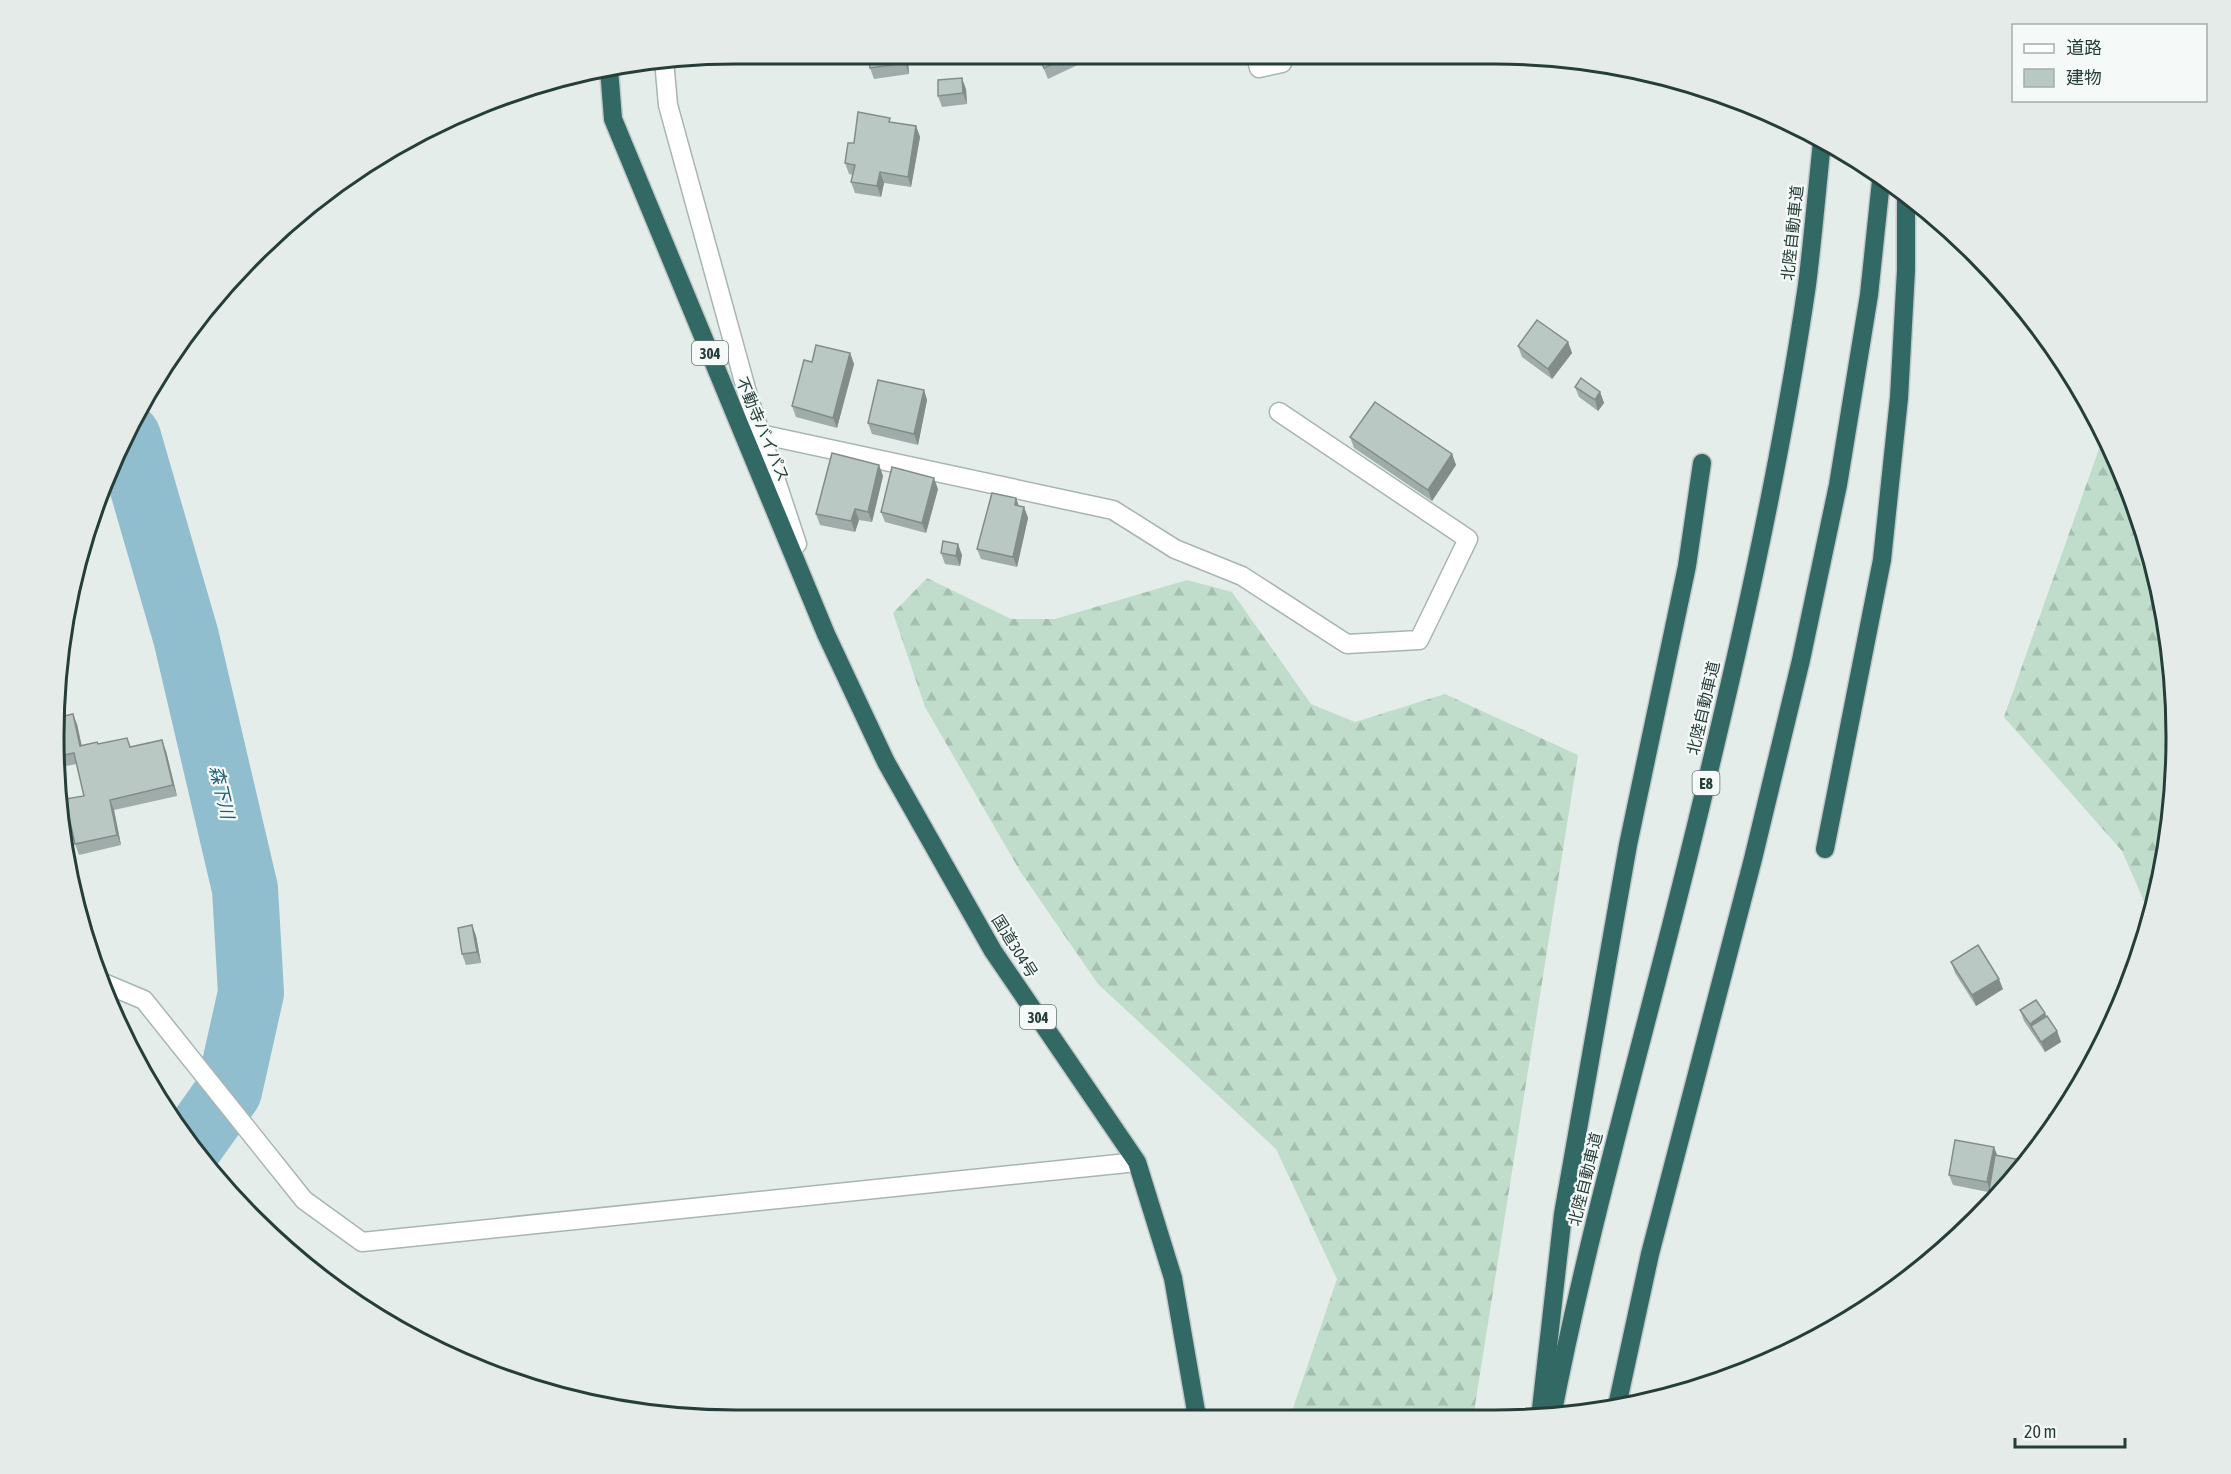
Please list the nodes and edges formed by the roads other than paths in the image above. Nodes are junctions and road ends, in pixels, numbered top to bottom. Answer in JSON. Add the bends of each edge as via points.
{"nodes":[{"id":1,"x":1258,"y":64,"type":"edge"},
{"id":2,"x":1277,"y":64,"type":"edge"},
{"id":3,"x":665,"y":69,"type":"edge"},
{"id":4,"x":610,"y":76,"type":"edge"},
{"id":5,"x":1821,"y":150,"type":"edge"},
{"id":6,"x":1880,"y":187,"type":"edge"},
{"id":7,"x":1906,"y":205,"type":"edge"},
{"id":8,"x":1279,"y":412,"type":"dead end"},
{"id":9,"x":760,"y":434,"type":"junction"},
{"id":10,"x":1702,"y":463,"type":"dead end"},
{"id":11,"x":826,"y":634,"type":"junction"},
{"id":12,"x":1825,"y":849,"type":"dead end"},
{"id":13,"x":113,"y":987,"type":"edge"},
{"id":14,"x":1137,"y":1162,"type":"junction"},
{"id":15,"x":1619,"y":1398,"type":"edge"},
{"id":16,"x":1554,"y":1407,"type":"edge"},
{"id":17,"x":1541,"y":1408,"type":"edge"},
{"id":18,"x":1196,"y":1410,"type":"edge"}],
"edges":[{"from":1,"to":2,"type":"street","via":[[1259,68]]},
{"from":3,"to":9,"type":"street","via":[[668,105]]},
{"from":4,"to":11,"type":"highway","name":"不動寺バイパス","number":"304","via":[[613,119]]},
{"from":5,"to":16,"type":"highway","name":"北陸自動車道","number":"E8","via":[[1807,284],[1775,472],[1698,815],[1590,1239]]},
{"from":6,"to":15,"type":"highway","via":[[1869,296],[1838,485],[1801,660],[1650,1254]]},
{"from":7,"to":12,"type":"highway","via":[[1899,398],[1882,560]]},
{"from":8,"to":9,"type":"street","via":[[1468,539],[1419,640],[1347,644],[1242,576],[1175,549],[1113,510]]},
{"from":9,"to":11,"type":"street"},
{"from":10,"to":17,"type":"highway","via":[[1687,566],[1628,845],[1563,1214]]},
{"from":11,"to":14,"type":"highway","name":"国道304号","number":"304","via":[[886,762],[993,951]]},
{"from":13,"to":14,"type":"street","via":[[144,1000],[304,1200],[362,1242]]},
{"from":14,"to":18,"type":"highway","name":"国道304号","number":"304","via":[[1173,1278]]}]}
